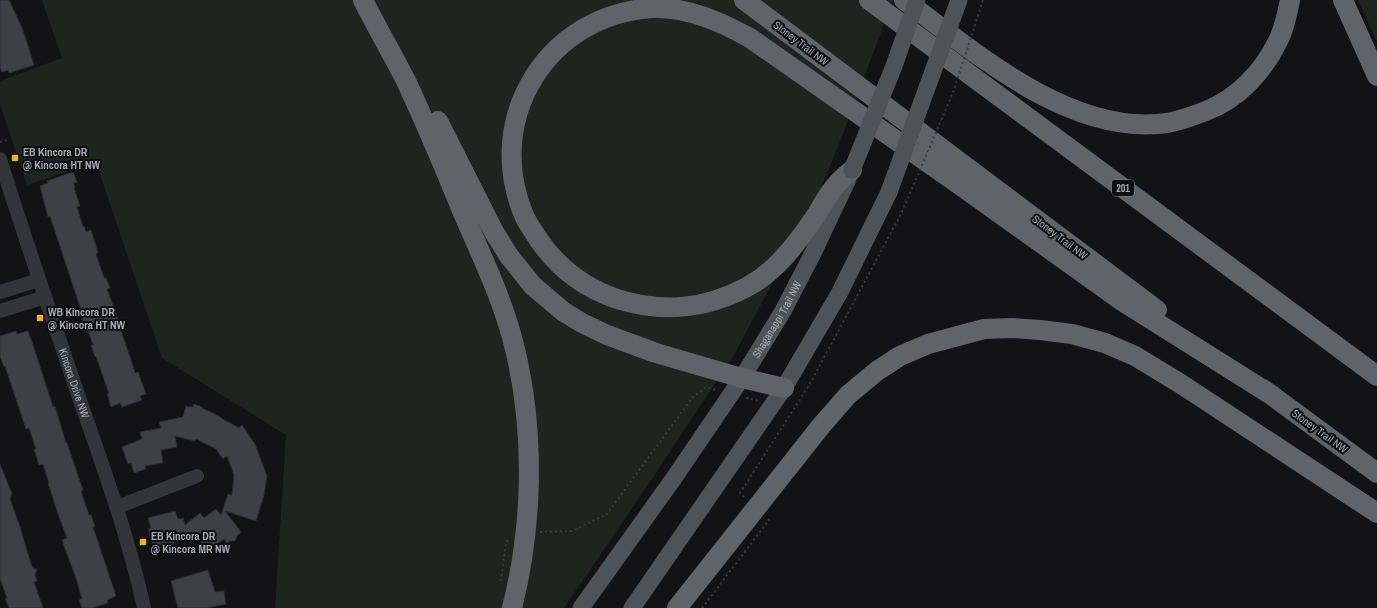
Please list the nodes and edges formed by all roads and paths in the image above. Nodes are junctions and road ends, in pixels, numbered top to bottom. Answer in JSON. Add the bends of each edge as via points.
{"nodes":[{"id":1,"x":363,"y":0,"type":"edge"},
{"id":2,"x":368,"y":0,"type":"edge"},
{"id":3,"x":744,"y":0,"type":"edge"},
{"id":4,"x":868,"y":0,"type":"edge"},
{"id":5,"x":904,"y":0,"type":"edge"},
{"id":6,"x":917,"y":0,"type":"edge"},
{"id":7,"x":960,"y":0,"type":"edge"},
{"id":8,"x":983,"y":0,"type":"edge"},
{"id":9,"x":1290,"y":0,"type":"edge"},
{"id":10,"x":1343,"y":0,"type":"edge"},
{"id":11,"x":1377,"y":76,"type":"edge"},
{"id":12,"x":7,"y":140,"type":"dead end"},
{"id":13,"x":0,"y":142,"type":"edge"},
{"id":14,"x":0,"y":159,"type":"edge"},
{"id":15,"x":852,"y":170,"type":"junction"},
{"id":16,"x":39,"y":280,"type":"junction"},
{"id":17,"x":0,"y":292,"type":"edge"},
{"id":18,"x":45,"y":297,"type":"junction"},
{"id":19,"x":0,"y":311,"type":"edge"},
{"id":20,"x":1377,"y":376,"type":"edge"},
{"id":21,"x":737,"y":386,"type":"junction"},
{"id":22,"x":784,"y":388,"type":"junction"},
{"id":23,"x":1273,"y":396,"type":"junction"},
{"id":24,"x":773,"y":405,"type":"junction"},
{"id":25,"x":793,"y":411,"type":"junction"},
{"id":26,"x":1377,"y":473,"type":"edge"},
{"id":27,"x":197,"y":476,"type":"dead end"},
{"id":28,"x":117,"y":507,"type":"junction"},
{"id":29,"x":757,"y":507,"type":"junction"},
{"id":30,"x":1377,"y":513,"type":"edge"},
{"id":31,"x":525,"y":532,"type":"junction"},
{"id":32,"x":500,"y":586,"type":"dead end"},
{"id":33,"x":144,"y":608,"type":"edge"},
{"id":34,"x":512,"y":608,"type":"edge"},
{"id":35,"x":580,"y":608,"type":"edge"},
{"id":36,"x":632,"y":608,"type":"edge"},
{"id":37,"x":677,"y":608,"type":"edge"},
{"id":38,"x":702,"y":608,"type":"edge"}],
"edges":[{"from":1,"to":31,"type":"highway","via":[[406,81],[433,140],[503,309],[515,349],[528,432],[529,486]]},
{"from":2,"to":21,"type":"highway","via":[[409,66],[494,232],[533,286],[564,312],[582,323]]},
{"from":3,"to":23,"type":"highway","name":"Stoney Trail NW"},
{"from":4,"to":20,"type":"highway","number":"201"},
{"from":5,"to":9,"type":"highway","via":[[1018,83],[1104,120],[1130,124],[1157,124],[1182,120],[1233,97],[1265,64],[1277,43]]},
{"from":6,"to":15,"type":"main road","name":"Shaganappi Trail NW","bridge":true,"via":[[894,66]]},
{"from":7,"to":22,"type":"main road","bridge":true,"via":[[889,192],[840,292]]},
{"from":8,"to":25,"type":"path","bridge":true,"via":[[954,90],[902,212]]},
{"from":10,"to":11,"type":"highway"},
{"from":12,"to":13,"type":"path"},
{"from":14,"to":16,"type":"street","name":"Kincora Drive NW"},
{"from":15,"to":21,"type":"main road","name":"Shaganappi Trail NW","via":[[783,311]]},
{"from":15,"to":23,"type":"highway","via":[[836,184],[796,244],[763,276],[748,286],[714,301],[677,308],[658,308],[632,303],[591,289],[552,257],[523,215],[511,168],[516,118],[524,95],[534,76],[556,48],[597,21],[626,12],[655,8],[706,17],[750,38],[1122,301]]},
{"from":16,"to":17,"type":"street"},
{"from":16,"to":18,"type":"street","name":"Kincora Drive NW"},
{"from":18,"to":19,"type":"street"},
{"from":18,"to":28,"type":"street","name":"Kincora Drive NW"},
{"from":21,"to":22,"type":"highway"},
{"from":21,"to":24,"type":"path"},
{"from":21,"to":31,"type":"path","via":[[706,387],[692,398],[607,514],[572,532]]},
{"from":21,"to":35,"type":"main road","name":"Shaganappi Trail NW"},
{"from":22,"to":24,"type":"main road"},
{"from":23,"to":26,"type":"highway","name":"Stoney Trail NW"},
{"from":24,"to":25,"type":"path"},
{"from":24,"to":36,"type":"main road"},
{"from":25,"to":29,"type":"path","via":[[740,494]]},
{"from":27,"to":28,"type":"street"},
{"from":28,"to":33,"type":"street","name":"Kincora Drive NW"},
{"from":29,"to":30,"type":"highway","via":[[821,426],[848,396],[877,372],[900,356],[928,344],[984,329],[1013,328],[1072,334],[1105,343],[1135,356]]},
{"from":29,"to":37,"type":"highway"},
{"from":29,"to":38,"type":"path","via":[[769,520]]},
{"from":31,"to":32,"type":"path","via":[[515,530],[506,543]]},
{"from":31,"to":34,"type":"highway"}]}
